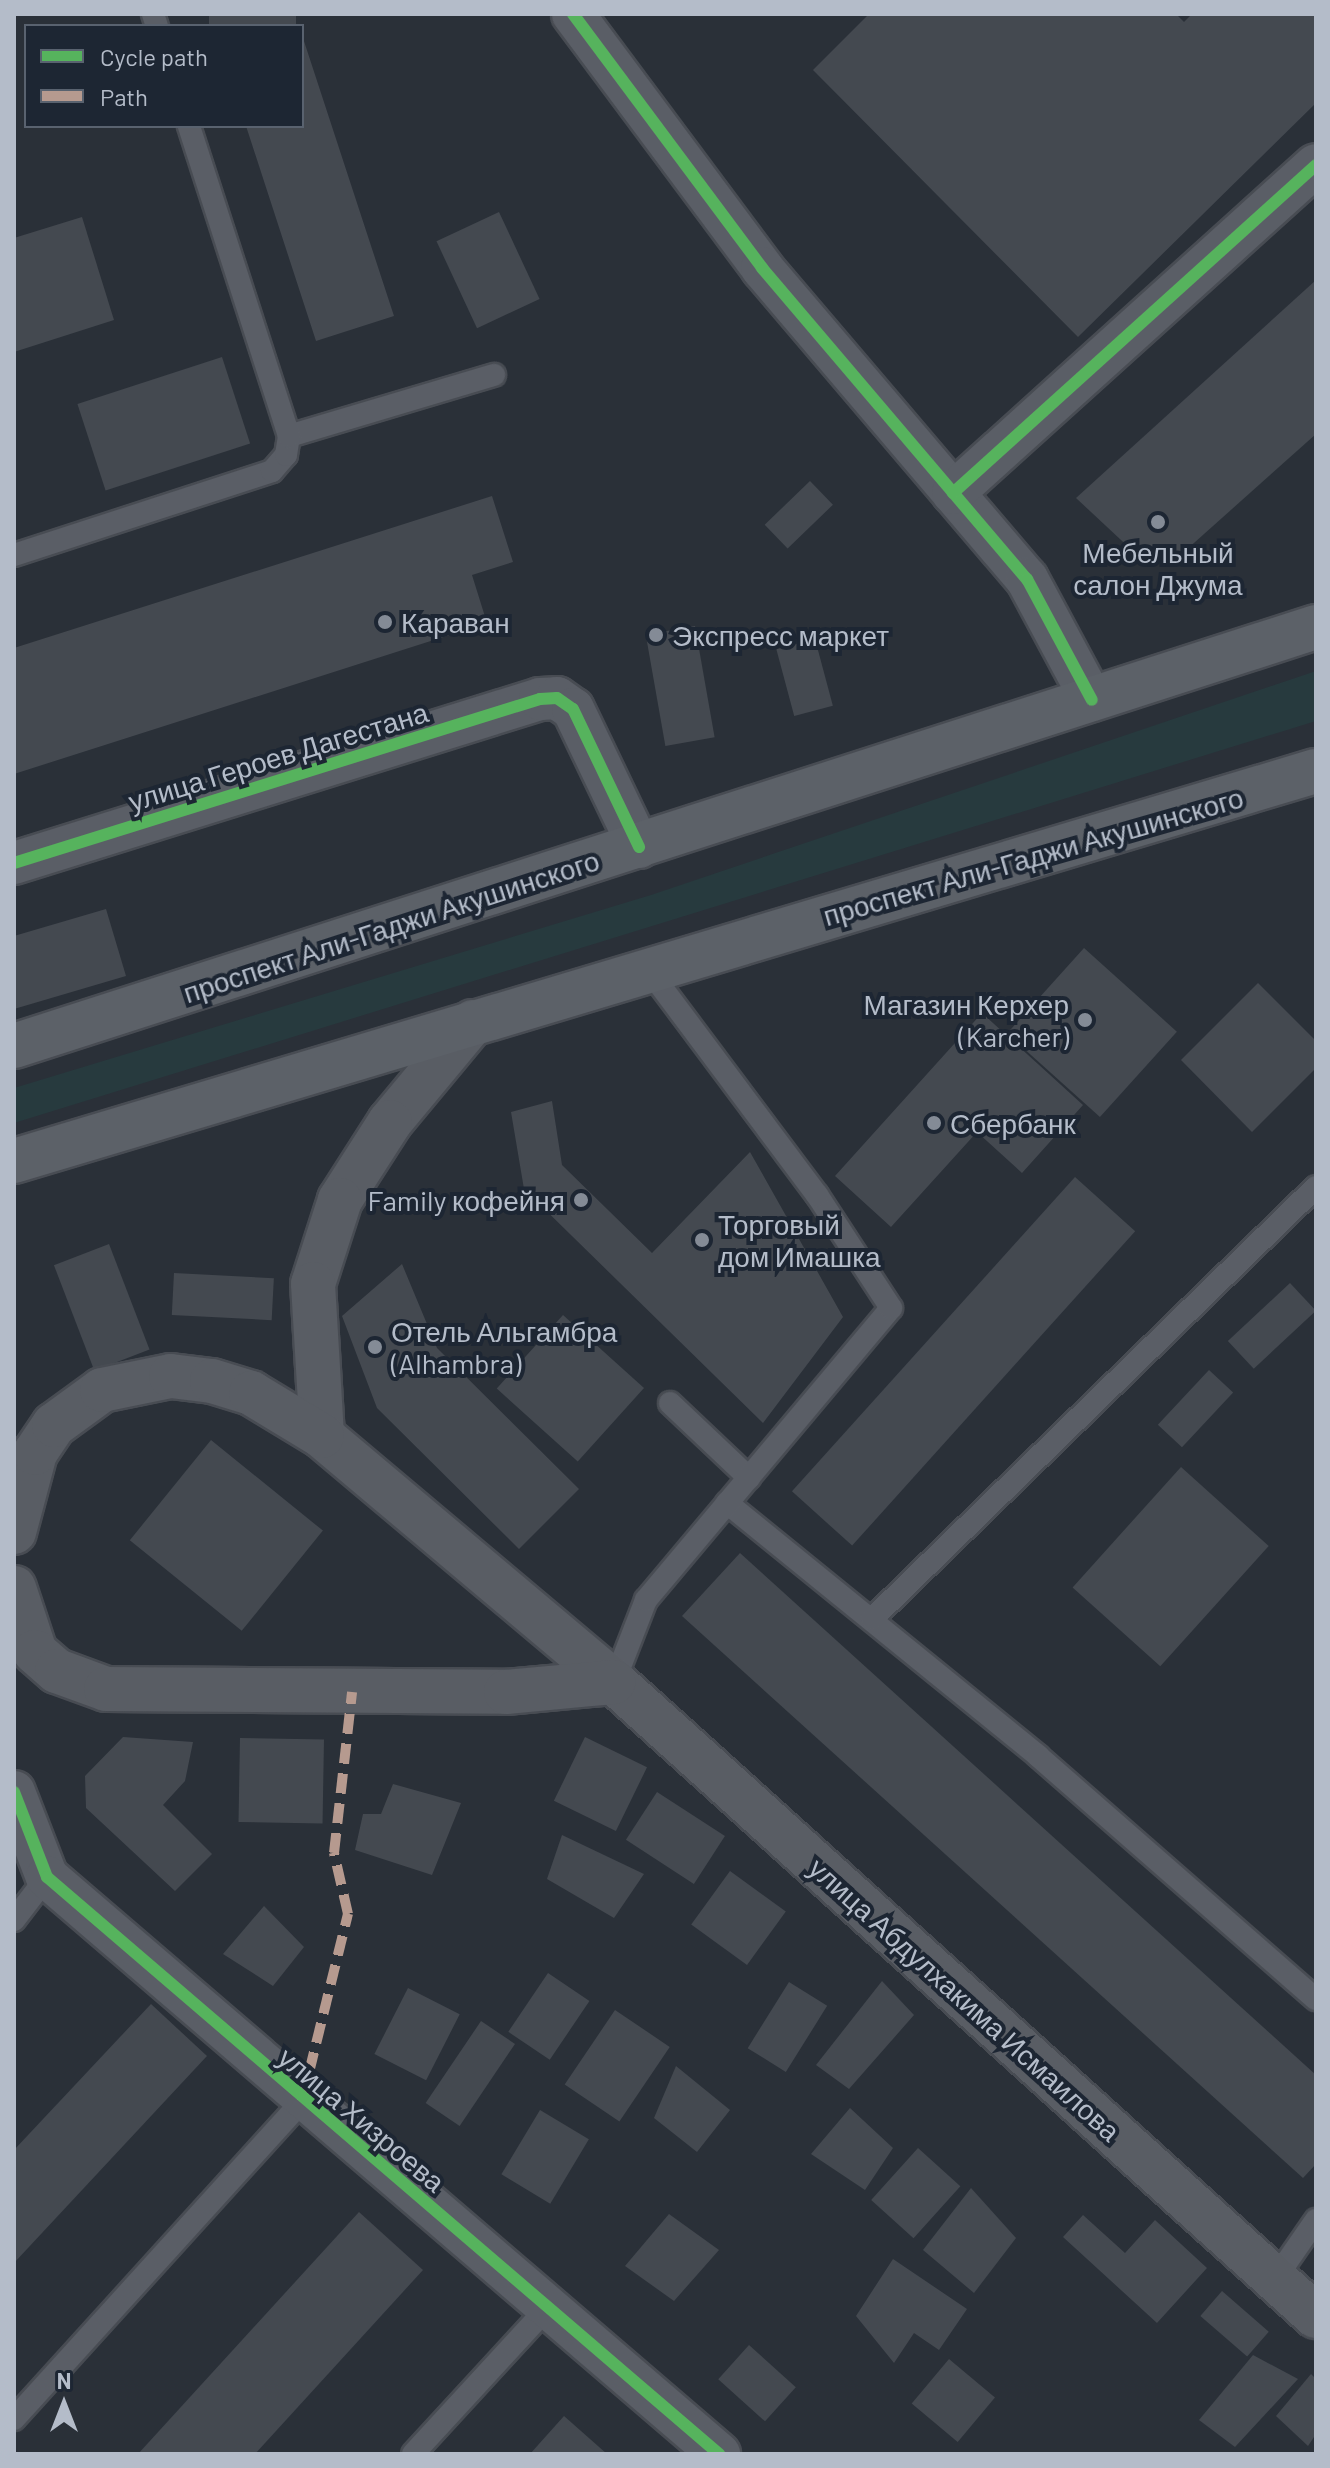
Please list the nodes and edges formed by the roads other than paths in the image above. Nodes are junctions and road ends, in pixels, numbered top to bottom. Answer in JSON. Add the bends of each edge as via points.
{"nodes":[{"id":1,"x":573,"y":14,"type":"edge"},
{"id":2,"x":190,"y":128,"type":"edge"},
{"id":3,"x":1316,"y":165,"type":"edge"},
{"id":4,"x":494,"y":375,"type":"dead end"},
{"id":5,"x":289,"y":436,"type":"junction"},
{"id":6,"x":953,"y":493,"type":"junction"},
{"id":7,"x":14,"y":555,"type":"edge"},
{"id":8,"x":1316,"y":627,"type":"edge"},
{"id":9,"x":1092,"y":700,"type":"junction"},
{"id":10,"x":1316,"y":771,"type":"edge"},
{"id":11,"x":639,"y":847,"type":"junction"},
{"id":12,"x":14,"y":863,"type":"edge"},
{"id":13,"x":647,"y":968,"type":"junction"},
{"id":14,"x":473,"y":1022,"type":"junction"},
{"id":15,"x":14,"y":1046,"type":"edge"},
{"id":16,"x":14,"y":1161,"type":"edge"},
{"id":17,"x":1316,"y":1187,"type":"edge"},
{"id":18,"x":670,"y":1403,"type":"dead end"},
{"id":19,"x":322,"y":1436,"type":"junction"},
{"id":20,"x":749,"y":1478,"type":"junction"},
{"id":21,"x":727,"y":1503,"type":"junction"},
{"id":22,"x":14,"y":1532,"type":"edge"},
{"id":23,"x":14,"y":1588,"type":"edge"},
{"id":24,"x":872,"y":1619,"type":"junction"},
{"id":25,"x":614,"y":1682,"type":"junction"},
{"id":26,"x":14,"y":1792,"type":"edge"},
{"id":27,"x":47,"y":1877,"type":"junction"},
{"id":28,"x":14,"y":1920,"type":"edge"},
{"id":29,"x":1316,"y":1999,"type":"edge"},
{"id":30,"x":302,"y":2101,"type":"junction"},
{"id":31,"x":1316,"y":2220,"type":"edge"},
{"id":32,"x":1275,"y":2279,"type":"junction"},
{"id":33,"x":548,"y":2307,"type":"junction"},
{"id":34,"x":1316,"y":2316,"type":"edge"},
{"id":35,"x":14,"y":2419,"type":"edge"},
{"id":36,"x":413,"y":2454,"type":"edge"},
{"id":37,"x":719,"y":2454,"type":"edge"}],
"edges":[{"from":1,"to":6,"type":"street","via":[[762,268]]},
{"from":2,"to":5,"type":"lane"},
{"from":3,"to":6,"type":"street"},
{"from":4,"to":5,"type":"lane"},
{"from":5,"to":7,"type":"lane","via":[[286,455],[272,471]]},
{"from":6,"to":9,"type":"street","via":[[1027,579]]},
{"from":8,"to":9,"type":"main road","name":"проспект Али-Гаджи Акушинского"},
{"from":9,"to":11,"type":"main road","name":"проспект Али-Гаджи Акушинского"},
{"from":10,"to":13,"type":"main road","name":"проспект Али-Гаджи Акушинского"},
{"from":11,"to":12,"type":"street","name":"улица Героев Дагестана","via":[[573,709],[557,698]]},
{"from":11,"to":15,"type":"main road","name":"проспект Али-Гаджи Акушинского"},
{"from":13,"to":14,"type":"main road","name":"проспект Али-Гаджи Акушинского"},
{"from":13,"to":20,"type":"lane","via":[[817,1195],[891,1308]]},
{"from":14,"to":16,"type":"main road","name":"проспект Али-Гаджи Акушинского"},
{"from":14,"to":19,"type":"main road","via":[[390,1122],[340,1200],[313,1284]]},
{"from":17,"to":24,"type":"lane"},
{"from":18,"to":20,"type":"lane"},
{"from":19,"to":22,"type":"main road","name":"улица Абдулхакима Исмаилова","via":[[262,1399],[212,1381],[171,1376],[102,1390],[54,1425],[35,1453]]},
{"from":19,"to":25,"type":"main road","name":"улица Абдулхакима Исмаилова"},
{"from":20,"to":21,"type":"lane"},
{"from":21,"to":24,"type":"lane"},
{"from":21,"to":25,"type":"lane","via":[[646,1600]]},
{"from":23,"to":25,"type":"main road","via":[[35,1652],[57,1671],[106,1689],[506,1692]]},
{"from":24,"to":29,"type":"lane"},
{"from":25,"to":32,"type":"main road","name":"улица Абдулхакима Исмаилова"},
{"from":26,"to":27,"type":"street","name":"улица Хизроева"},
{"from":27,"to":28,"type":"lane"},
{"from":27,"to":30,"type":"street","name":"улица Хизроева"},
{"from":30,"to":33,"type":"street","name":"улица Хизроева"},
{"from":30,"to":35,"type":"lane"},
{"from":31,"to":32,"type":"lane"},
{"from":32,"to":34,"type":"main road","name":"улица Абдулхакима Исмаилова"},
{"from":33,"to":36,"type":"lane"},
{"from":33,"to":37,"type":"street","name":"улица Хизроева"}]}
